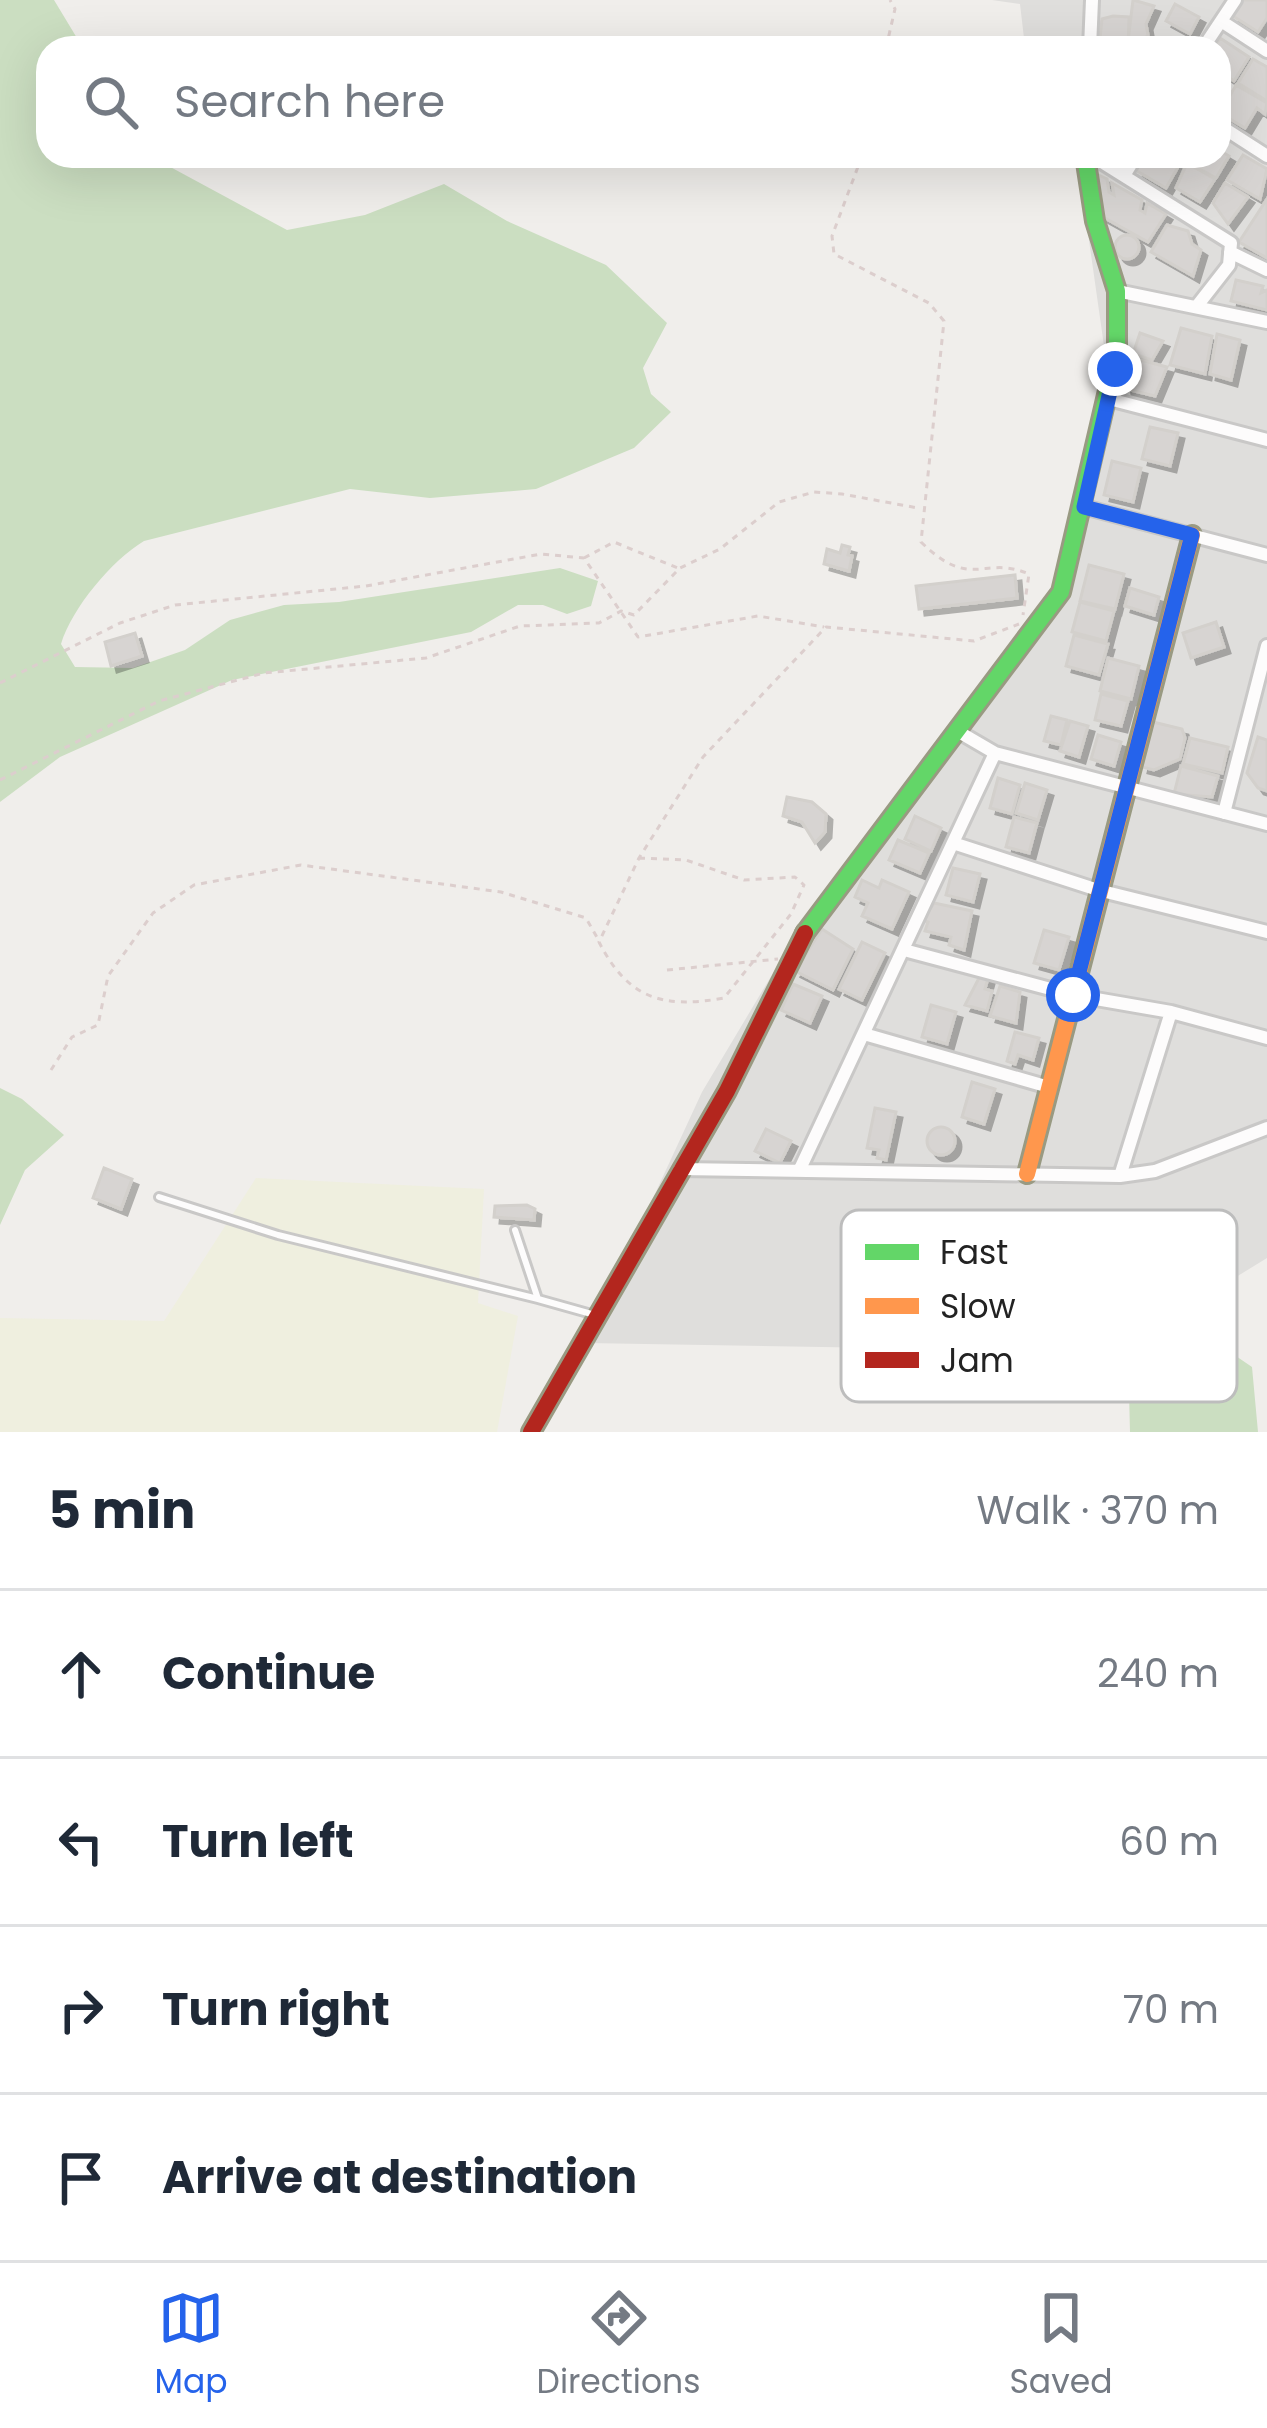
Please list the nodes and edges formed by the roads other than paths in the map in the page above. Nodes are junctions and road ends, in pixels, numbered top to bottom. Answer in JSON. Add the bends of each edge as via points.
{"nodes":[{"id":1,"x":1092,"y":0,"type":"edge"},
{"id":2,"x":1235,"y":0,"type":"edge"},
{"id":3,"x":1221,"y":21,"type":"junction"},
{"id":4,"x":1090,"y":36,"type":"edge"},
{"id":5,"x":1211,"y":36,"type":"edge"},
{"id":6,"x":1267,"y":50,"type":"edge"},
{"id":7,"x":1231,"y":133,"type":"edge"},
{"id":8,"x":1267,"y":156,"type":"edge"},
{"id":9,"x":1089,"y":168,"type":"edge"},
{"id":10,"x":1113,"y":168,"type":"edge"},
{"id":11,"x":1129,"y":168,"type":"edge"},
{"id":12,"x":1125,"y":174,"type":"junction"},
{"id":13,"x":1230,"y":252,"type":"junction"},
{"id":14,"x":1267,"y":271,"type":"edge"},
{"id":15,"x":1117,"y":291,"type":"junction"},
{"id":16,"x":1197,"y":306,"type":"junction"},
{"id":17,"x":1267,"y":322,"type":"edge"},
{"id":18,"x":1109,"y":399,"type":"junction"},
{"id":19,"x":1267,"y":440,"type":"edge"},
{"id":20,"x":1084,"y":507,"type":"junction"},
{"id":21,"x":1192,"y":535,"type":"junction"},
{"id":22,"x":1267,"y":554,"type":"edge"},
{"id":23,"x":1267,"y":646,"type":"edge"},
{"id":24,"x":959,"y":732,"type":"junction"},
{"id":25,"x":995,"y":754,"type":"junction"},
{"id":26,"x":1123,"y":788,"type":"junction"},
{"id":27,"x":1224,"y":813,"type":"junction"},
{"id":28,"x":1267,"y":824,"type":"edge"},
{"id":29,"x":953,"y":843,"type":"junction"},
{"id":30,"x":1098,"y":890,"type":"junction"},
{"id":31,"x":1267,"y":932,"type":"edge"},
{"id":32,"x":904,"y":950,"type":"junction"},
{"id":33,"x":1073,"y":995,"type":"junction"},
{"id":34,"x":1171,"y":1012,"type":"junction"},
{"id":35,"x":864,"y":1034,"type":"junction"},
{"id":36,"x":1267,"y":1038,"type":"edge"},
{"id":37,"x":1048,"y":1087,"type":"junction"},
{"id":38,"x":1267,"y":1128,"type":"edge"},
{"id":39,"x":680,"y":1169,"type":"junction"},
{"id":40,"x":800,"y":1171,"type":"junction"},
{"id":41,"x":1027,"y":1174,"type":"junction"},
{"id":42,"x":1120,"y":1176,"type":"junction"},
{"id":43,"x":159,"y":1197,"type":"dead end"},
{"id":44,"x":515,"y":1230,"type":"dead end"},
{"id":45,"x":538,"y":1299,"type":"junction"},
{"id":46,"x":595,"y":1315,"type":"junction"},
{"id":47,"x":539,"y":1427,"type":"edge"}],
"edges":[{"from":1,"to":4,"type":"street"},
{"from":2,"to":3,"type":"street"},
{"from":3,"to":5,"type":"street"},
{"from":3,"to":6,"type":"street"},
{"from":7,"to":8,"type":"street"},
{"from":9,"to":15,"type":"street","via":[[1095,221]]},
{"from":10,"to":12,"type":"street"},
{"from":11,"to":12,"type":"street"},
{"from":12,"to":13,"type":"street","via":[[1221,233]]},
{"from":13,"to":14,"type":"street"},
{"from":13,"to":16,"type":"street"},
{"from":15,"to":16,"type":"street"},
{"from":15,"to":18,"type":"street"},
{"from":16,"to":17,"type":"street"},
{"from":18,"to":19,"type":"street"},
{"from":18,"to":20,"type":"street"},
{"from":20,"to":21,"type":"street"},
{"from":20,"to":24,"type":"street","via":[[1055,603]]},
{"from":21,"to":22,"type":"street"},
{"from":21,"to":26,"type":"street"},
{"from":23,"to":27,"type":"street"},
{"from":24,"to":25,"type":"street"},
{"from":24,"to":39,"type":"street","via":[[824,904]]},
{"from":25,"to":26,"type":"street"},
{"from":25,"to":29,"type":"street"},
{"from":26,"to":27,"type":"street"},
{"from":26,"to":30,"type":"street"},
{"from":27,"to":28,"type":"street"},
{"from":29,"to":30,"type":"street"},
{"from":29,"to":32,"type":"street"},
{"from":30,"to":31,"type":"street"},
{"from":30,"to":33,"type":"street"},
{"from":32,"to":33,"type":"street"},
{"from":32,"to":35,"type":"street"},
{"from":33,"to":34,"type":"street"},
{"from":33,"to":37,"type":"street"},
{"from":34,"to":36,"type":"street"},
{"from":34,"to":42,"type":"street"},
{"from":35,"to":37,"type":"street"},
{"from":35,"to":40,"type":"street"},
{"from":37,"to":41,"type":"street"},
{"from":38,"to":42,"type":"street","via":[[1155,1171]]},
{"from":39,"to":40,"type":"street"},
{"from":39,"to":46,"type":"street"},
{"from":40,"to":41,"type":"street"},
{"from":41,"to":42,"type":"street"},
{"from":43,"to":45,"type":"lane"},
{"from":44,"to":45,"type":"lane"},
{"from":45,"to":46,"type":"lane"},
{"from":46,"to":47,"type":"street"}]}
